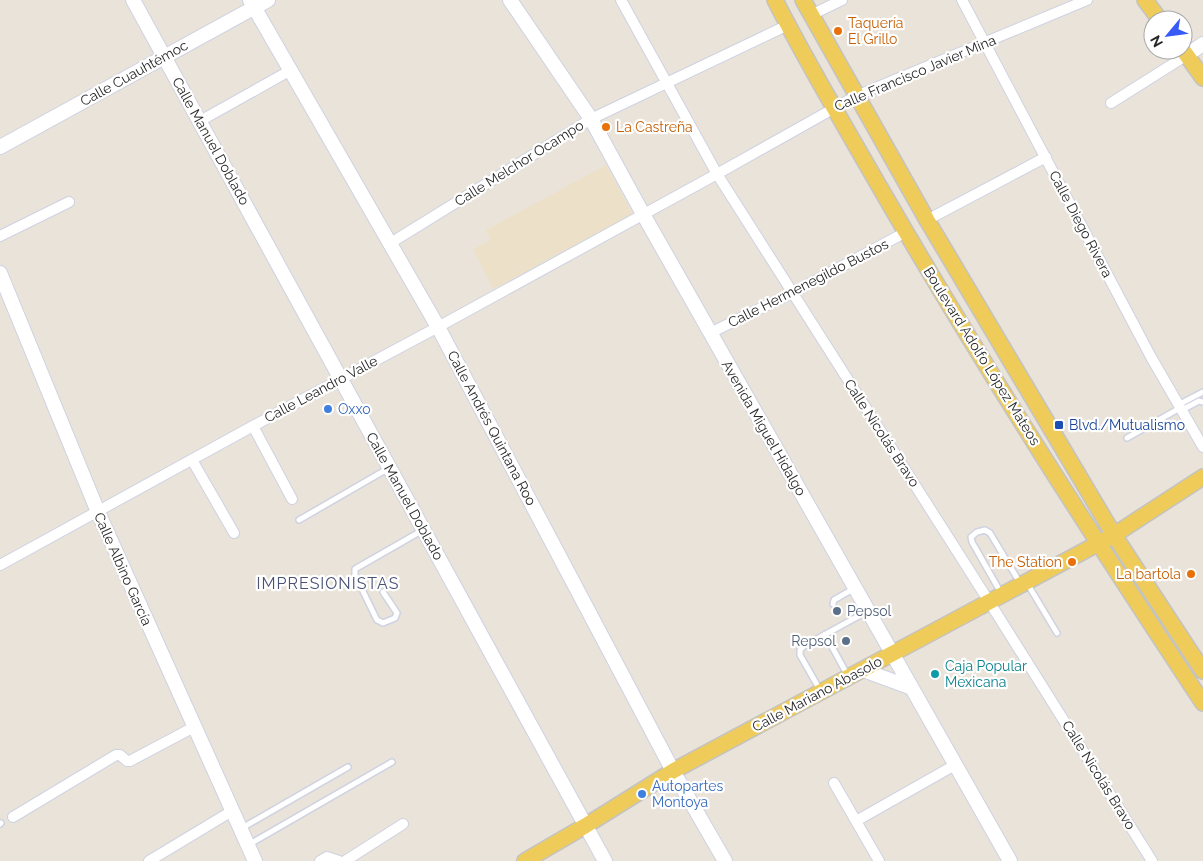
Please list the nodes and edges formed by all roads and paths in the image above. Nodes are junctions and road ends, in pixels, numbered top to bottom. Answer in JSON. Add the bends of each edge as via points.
{"nodes":[{"id":1,"x":133,"y":0,"type":"edge"},
{"id":2,"x":268,"y":0,"type":"edge"},
{"id":3,"x":510,"y":0,"type":"edge"},
{"id":4,"x":621,"y":0,"type":"edge"},
{"id":5,"x":775,"y":0,"type":"edge"},
{"id":6,"x":803,"y":0,"type":"edge"},
{"id":7,"x":842,"y":0,"type":"edge"},
{"id":8,"x":962,"y":0,"type":"edge"},
{"id":9,"x":1087,"y":0,"type":"edge"},
{"id":10,"x":252,"y":4,"type":"edge"},
{"id":11,"x":811,"y":16,"type":"junction"},
{"id":12,"x":788,"y":25,"type":"junction"},
{"id":13,"x":986,"y":43,"type":"junction"},
{"id":14,"x":164,"y":56,"type":"junction"},
{"id":15,"x":1175,"y":60,"type":"edge"},
{"id":16,"x":1190,"y":60,"type":"edge"},
{"id":17,"x":291,"y":70,"type":"junction"},
{"id":18,"x":1203,"y":78,"type":"edge"},
{"id":19,"x":666,"y":83,"type":"junction"},
{"id":20,"x":856,"y":96,"type":"junction"},
{"id":21,"x":1111,"y":103,"type":"dead end"},
{"id":22,"x":834,"y":108,"type":"junction"},
{"id":23,"x":591,"y":119,"type":"junction"},
{"id":24,"x":200,"y":121,"type":"junction"},
{"id":25,"x":0,"y":147,"type":"edge"},
{"id":26,"x":1046,"y":157,"type":"junction"},
{"id":27,"x":716,"y":174,"type":"junction"},
{"id":28,"x":69,"y":202,"type":"dead end"},
{"id":29,"x":643,"y":214,"type":"junction"},
{"id":30,"x":927,"y":220,"type":"junction"},
{"id":31,"x":906,"y":232,"type":"junction"},
{"id":32,"x":0,"y":236,"type":"edge"},
{"id":33,"x":389,"y":244,"type":"junction"},
{"id":34,"x":0,"y":273,"type":"edge"},
{"id":35,"x":792,"y":293,"type":"junction"},
{"id":36,"x":438,"y":327,"type":"junction"},
{"id":37,"x":710,"y":333,"type":"junction"},
{"id":38,"x":341,"y":379,"type":"junction"},
{"id":39,"x":1203,"y":392,"type":"edge"},
{"id":40,"x":1192,"y":401,"type":"junction"},
{"id":41,"x":1203,"y":402,"type":"edge"},
{"id":42,"x":1180,"y":408,"type":"junction"},
{"id":43,"x":253,"y":426,"type":"junction"},
{"id":44,"x":1127,"y":438,"type":"dead end"},
{"id":45,"x":1203,"y":447,"type":"edge"},
{"id":46,"x":192,"y":460,"type":"junction"},
{"id":47,"x":389,"y":468,"type":"junction"},
{"id":48,"x":1203,"y":477,"type":"edge"},
{"id":49,"x":292,"y":499,"type":"dead end"},
{"id":50,"x":98,"y":512,"type":"junction"},
{"id":51,"x":299,"y":520,"type":"dead end"},
{"id":52,"x":423,"y":530,"type":"junction"},
{"id":53,"x":234,"y":533,"type":"dead end"},
{"id":54,"x":1114,"y":535,"type":"junction"},
{"id":55,"x":1098,"y":544,"type":"junction"},
{"id":56,"x":0,"y":566,"type":"edge"},
{"id":57,"x":1024,"y":584,"type":"junction"},
{"id":58,"x":855,"y":588,"type":"junction"},
{"id":59,"x":383,"y":592,"type":"dead end"},
{"id":60,"x":996,"y":600,"type":"junction"},
{"id":61,"x":832,"y":604,"type":"dead end"},
{"id":62,"x":869,"y":611,"type":"junction"},
{"id":63,"x":841,"y":618,"type":"dead end"},
{"id":64,"x":844,"y":624,"type":"junction"},
{"id":65,"x":1056,"y":633,"type":"dead end"},
{"id":66,"x":825,"y":634,"type":"junction"},
{"id":67,"x":892,"y":653,"type":"junction"},
{"id":68,"x":863,"y":670,"type":"junction"},
{"id":69,"x":1203,"y":671,"type":"edge"},
{"id":70,"x":849,"y":678,"type":"junction"},
{"id":71,"x":912,"y":688,"type":"junction"},
{"id":72,"x":822,"y":692,"type":"junction"},
{"id":73,"x":1203,"y":703,"type":"edge"},
{"id":74,"x":194,"y":727,"type":"junction"},
{"id":75,"x":392,"y":762,"type":"dead end"},
{"id":76,"x":955,"y":765,"type":"junction"},
{"id":77,"x":348,"y":767,"type":"dead end"},
{"id":78,"x":673,"y":771,"type":"junction"},
{"id":79,"x":834,"y":784,"type":"dead end"},
{"id":80,"x":232,"y":810,"type":"junction"},
{"id":81,"x":13,"y":817,"type":"dead end"},
{"id":82,"x":856,"y":821,"type":"junction"},
{"id":83,"x":403,"y":824,"type":"dead end"},
{"id":84,"x":586,"y":826,"type":"junction"},
{"id":85,"x":240,"y":829,"type":"junction"},
{"id":86,"x":248,"y":845,"type":"junction"},
{"id":87,"x":149,"y":861,"type":"edge"},
{"id":88,"x":255,"y":861,"type":"edge"},
{"id":89,"x":320,"y":861,"type":"edge"},
{"id":90,"x":339,"y":861,"type":"edge"},
{"id":91,"x":345,"y":861,"type":"edge"},
{"id":92,"x":525,"y":861,"type":"edge"},
{"id":93,"x":605,"y":861,"type":"edge"},
{"id":94,"x":725,"y":861,"type":"edge"},
{"id":95,"x":879,"y":861,"type":"edge"},
{"id":96,"x":1010,"y":861,"type":"edge"},
{"id":97,"x":1152,"y":861,"type":"edge"}],
"edges":[{"from":1,"to":14,"type":"main road","name":"Calle Manuel Doblado"},
{"from":2,"to":10,"type":"main road","name":"Calle Cuauhtémoc"},
{"from":3,"to":23,"type":"main road","name":"Avenida Miguel Hidalgo"},
{"from":4,"to":19,"type":"street","name":"Calle Nicolás Bravo"},
{"from":5,"to":12,"type":"main road","name":"Boulevard Adolfo López Mateos"},
{"from":6,"to":11,"type":"main road","name":"Boulevard Adolfo López Mateos"},
{"from":7,"to":11,"type":"street"},
{"from":8,"to":13,"type":"street","name":"Calle Diego Rivera"},
{"from":9,"to":13,"type":"street","name":"Calle Francisco Javier Mina"},
{"from":10,"to":14,"type":"main road","name":"Calle Cuauhtémoc"},
{"from":10,"to":17,"type":"main road","name":"Calle Andrés Quintana Roo"},
{"from":11,"to":20,"type":"main road","name":"Boulevard Adolfo López Mateos"},
{"from":12,"to":19,"type":"street","name":"Calle Melchor Ocampo"},
{"from":12,"to":22,"type":"main road","name":"Boulevard Adolfo López Mateos"},
{"from":13,"to":20,"type":"street","name":"Calle Francisco Javier Mina"},
{"from":13,"to":26,"type":"street","name":"Calle Diego Rivera"},
{"from":14,"to":24,"type":"main road","name":"Calle Manuel Doblado"},
{"from":14,"to":25,"type":"main road","name":"Calle Cuauhtémoc"},
{"from":15,"to":21,"type":"street"},
{"from":16,"to":18,"type":"main road"},
{"from":17,"to":24,"type":"street"},
{"from":17,"to":33,"type":"main road","name":"Calle Andrés Quintana Roo"},
{"from":19,"to":23,"type":"street","name":"Calle Melchor Ocampo"},
{"from":19,"to":27,"type":"street","name":"Calle Nicolás Bravo"},
{"from":20,"to":22,"type":"street","name":"Calle Francisco Javier Mina"},
{"from":20,"to":30,"type":"main road","name":"Boulevard Adolfo López Mateos"},
{"from":22,"to":27,"type":"street","name":"Calle Francisco Javier Mina"},
{"from":22,"to":31,"type":"main road","name":"Boulevard Adolfo López Mateos"},
{"from":23,"to":29,"type":"main road","name":"Avenida Miguel Hidalgo"},
{"from":23,"to":33,"type":"street","name":"Calle Melchor Ocampo"},
{"from":24,"to":38,"type":"main road","name":"Calle Manuel Doblado"},
{"from":26,"to":30,"type":"street"},
{"from":26,"to":42,"type":"street","name":"Calle Diego Rivera"},
{"from":27,"to":29,"type":"street","name":"Calle Francisco Javier Mina"},
{"from":27,"to":35,"type":"street","name":"Calle Nicolás Bravo"},
{"from":28,"to":32,"type":"street"},
{"from":29,"to":36,"type":"street","name":"Calle Leandro Valle"},
{"from":29,"to":37,"type":"main road","name":"Avenida Miguel Hidalgo"},
{"from":30,"to":54,"type":"main road","name":"Boulevard Adolfo López Mateos"},
{"from":31,"to":35,"type":"street","name":"Calle Hermenegildo Bustos"},
{"from":31,"to":55,"type":"main road","name":"Boulevard Adolfo López Mateos"},
{"from":33,"to":36,"type":"main road","name":"Calle Andrés Quintana Roo"},
{"from":34,"to":50,"type":"main road","name":"Calle Albino García"},
{"from":35,"to":37,"type":"street","name":"Calle Hermenegildo Bustos"},
{"from":35,"to":60,"type":"street","name":"Calle Nicolás Bravo"},
{"from":36,"to":38,"type":"street","name":"Calle Leandro Valle"},
{"from":36,"to":78,"type":"main road","name":"Calle Andrés Quintana Roo"},
{"from":37,"to":58,"type":"main road","name":"Avenida Miguel Hidalgo"},
{"from":38,"to":43,"type":"street","name":"Calle Leandro Valle"},
{"from":38,"to":47,"type":"main road","name":"Calle Manuel Doblado"},
{"from":39,"to":40,"type":"lane"},
{"from":40,"to":41,"type":"lane"},
{"from":40,"to":42,"type":"lane"},
{"from":42,"to":44,"type":"lane"},
{"from":42,"to":45,"type":"street","name":"Calle Diego Rivera"},
{"from":43,"to":46,"type":"street","name":"Calle Leandro Valle"},
{"from":43,"to":49,"type":"street"},
{"from":46,"to":50,"type":"street","name":"Calle Leandro Valle"},
{"from":46,"to":53,"type":"street"},
{"from":47,"to":51,"type":"lane"},
{"from":47,"to":52,"type":"main road","name":"Calle Manuel Doblado"},
{"from":48,"to":54,"type":"main road","name":"Calle Mariano Abasolo"},
{"from":50,"to":56,"type":"street","name":"Calle Leandro Valle"},
{"from":50,"to":74,"type":"main road","name":"Calle Albino García"},
{"from":52,"to":59,"type":"lane","via":[[355,569],[377,620],[382,623],[395,618],[397,613]]},
{"from":52,"to":84,"type":"main road","name":"Calle Manuel Doblado"},
{"from":54,"to":55,"type":"main road","name":"Calle Mariano Abasolo"},
{"from":54,"to":69,"type":"main road","name":"Boulevard Adolfo López Mateos"},
{"from":55,"to":57,"type":"main road","name":"Calle Mariano Abasolo"},
{"from":55,"to":73,"type":"main road","name":"Boulevard Adolfo López Mateos"},
{"from":57,"to":60,"type":"main road","name":"Calle Mariano Abasolo"},
{"from":57,"to":60,"type":"lane","via":[[990,533],[985,530],[977,532],[971,537],[972,542]]},
{"from":57,"to":65,"type":"lane"},
{"from":58,"to":61,"type":"lane"},
{"from":58,"to":62,"type":"main road","name":"Avenida Miguel Hidalgo"},
{"from":60,"to":67,"type":"main road","name":"Calle Mariano Abasolo"},
{"from":60,"to":97,"type":"street","name":"Calle Nicolás Bravo"},
{"from":62,"to":64,"type":"lane"},
{"from":62,"to":67,"type":"main road","name":"Avenida Miguel Hidalgo"},
{"from":63,"to":64,"type":"lane"},
{"from":64,"to":66,"type":"lane"},
{"from":66,"to":70,"type":"lane"},
{"from":66,"to":72,"type":"lane","via":[[800,650]]},
{"from":67,"to":68,"type":"main road","name":"Calle Mariano Abasolo"},
{"from":67,"to":71,"type":"main road","name":"Avenida Miguel Hidalgo"},
{"from":68,"to":70,"type":"main road","name":"Calle Mariano Abasolo"},
{"from":68,"to":71,"type":"main road"},
{"from":70,"to":72,"type":"main road","name":"Calle Mariano Abasolo"},
{"from":71,"to":76,"type":"main road","name":"Avenida Miguel Hidalgo"},
{"from":72,"to":78,"type":"main road","name":"Calle Mariano Abasolo"},
{"from":74,"to":80,"type":"main road","name":"Calle Albino García"},
{"from":74,"to":81,"type":"street","via":[[130,761],[116,755]]},
{"from":75,"to":86,"type":"lane"},
{"from":76,"to":82,"type":"street"},
{"from":76,"to":96,"type":"main road","name":"Avenida Miguel Hidalgo"},
{"from":77,"to":85,"type":"lane"},
{"from":78,"to":84,"type":"main road","name":"Calle Mariano Abasolo"},
{"from":78,"to":94,"type":"main road","name":"Calle Andrés Quintana Roo"},
{"from":79,"to":82,"type":"street"},
{"from":80,"to":85,"type":"main road","name":"Calle Albino García"},
{"from":80,"to":87,"type":"street"},
{"from":82,"to":95,"type":"street"},
{"from":83,"to":91,"type":"street"},
{"from":84,"to":92,"type":"main road","name":"Calle Mariano Abasolo"},
{"from":84,"to":93,"type":"main road","name":"Calle Manuel Doblado"},
{"from":85,"to":86,"type":"main road","name":"Calle Albino García"},
{"from":86,"to":88,"type":"main road","name":"Calle Albino García"},
{"from":89,"to":90,"type":"street","via":[[327,857]]}]}
